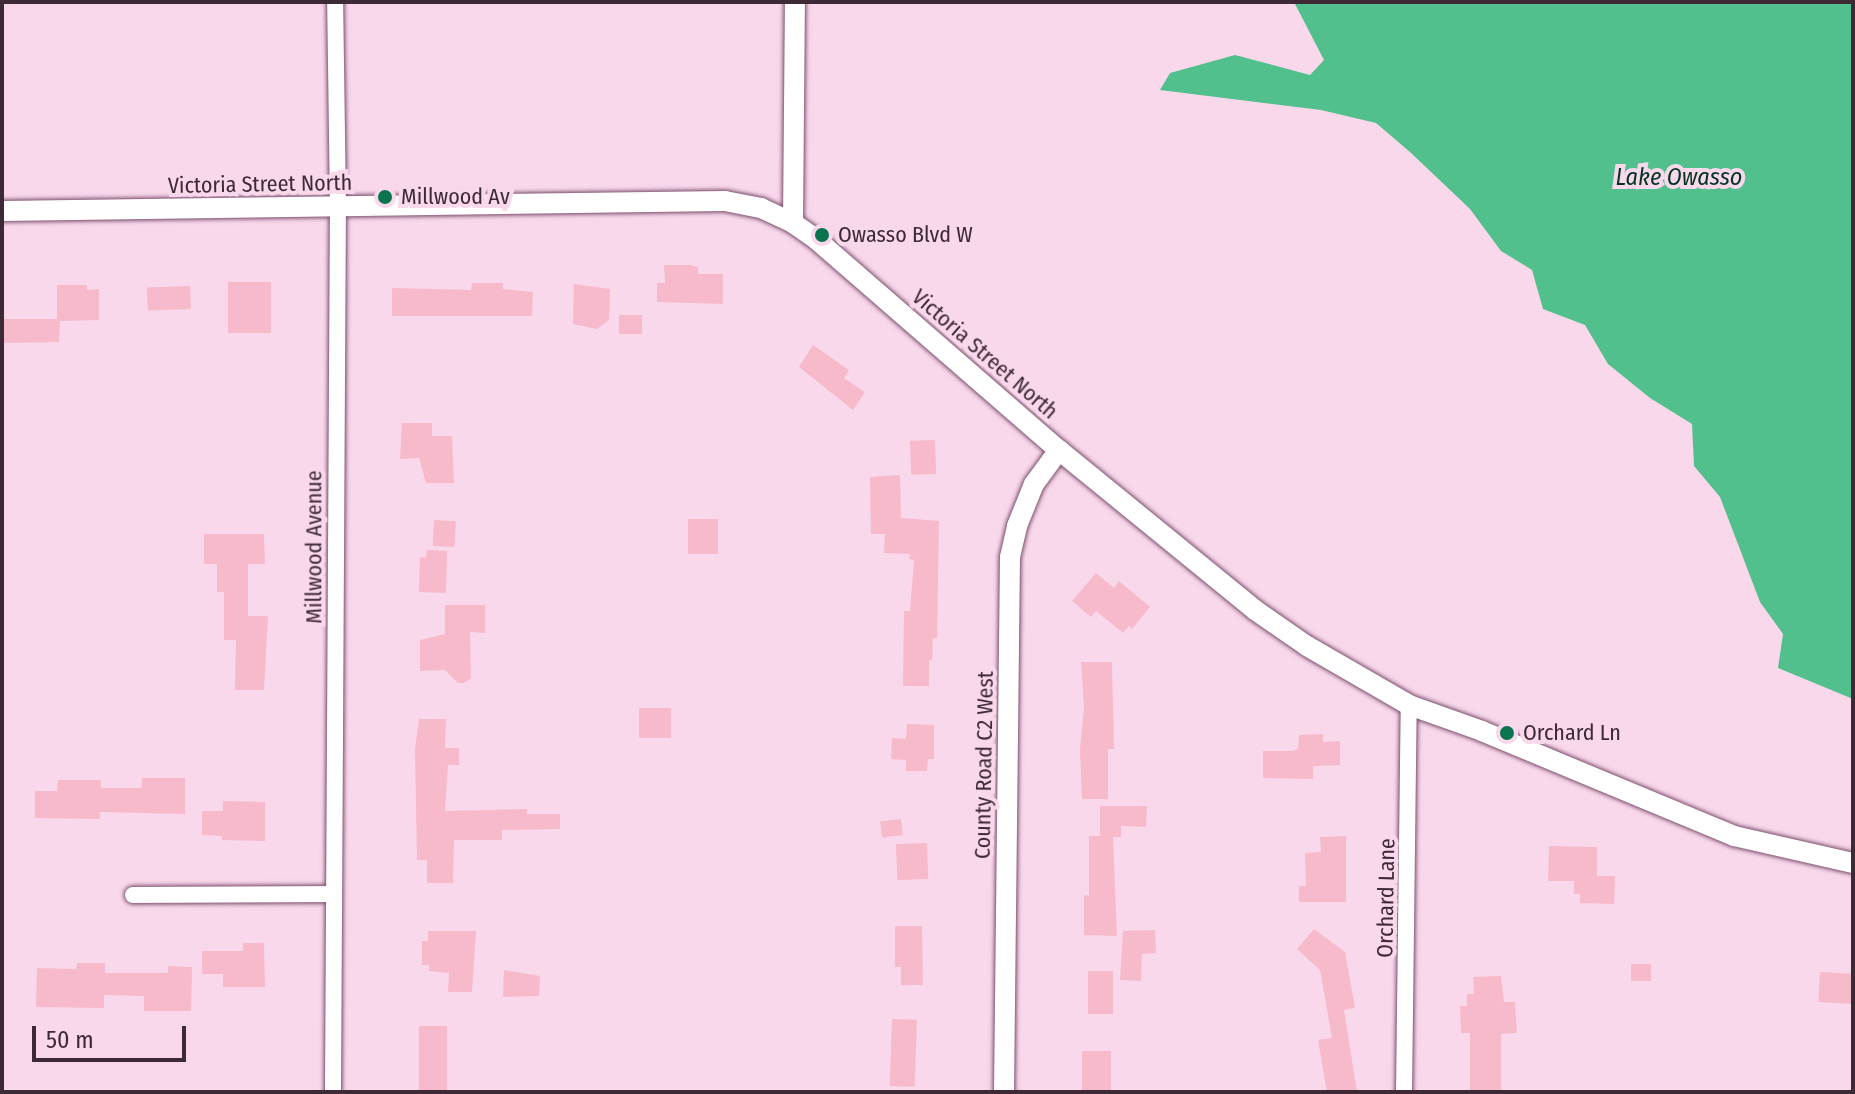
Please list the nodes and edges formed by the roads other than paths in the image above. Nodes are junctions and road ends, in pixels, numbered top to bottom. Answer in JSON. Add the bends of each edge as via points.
{"nodes":[{"id":1,"x":335,"y":2,"type":"edge"},
{"id":2,"x":795,"y":2,"type":"edge"},
{"id":3,"x":338,"y":207,"type":"junction"},
{"id":4,"x":2,"y":211,"type":"edge"},
{"id":5,"x":793,"y":223,"type":"junction"},
{"id":6,"x":1059,"y":450,"type":"junction"},
{"id":7,"x":1409,"y":705,"type":"junction"},
{"id":8,"x":1853,"y":863,"type":"edge"},
{"id":9,"x":334,"y":894,"type":"junction"},
{"id":10,"x":133,"y":895,"type":"dead end"},
{"id":11,"x":333,"y":1092,"type":"edge"},
{"id":12,"x":1004,"y":1092,"type":"edge"},
{"id":13,"x":1404,"y":1092,"type":"edge"}],
"edges":[{"from":1,"to":3,"type":"street","name":"Millwood Avenue"},
{"from":2,"to":5,"type":"street"},
{"from":3,"to":4,"type":"street","name":"Victoria Street North"},
{"from":3,"to":5,"type":"street","name":"Victoria Street North","via":[[725,201],[761,208]]},
{"from":3,"to":9,"type":"street","name":"Millwood Avenue"},
{"from":5,"to":6,"type":"street","name":"Victoria Street North"},
{"from":6,"to":7,"type":"street","name":"Victoria Street North","via":[[1255,610]]},
{"from":6,"to":12,"type":"street","name":"County Road C2 West","via":[[1034,484],[1010,557]]},
{"from":7,"to":8,"type":"street","name":"Victoria Street North","via":[[1734,836]]},
{"from":7,"to":13,"type":"street","name":"Orchard Lane"},
{"from":9,"to":10,"type":"street"},
{"from":9,"to":11,"type":"street","name":"Millwood Avenue"}]}
